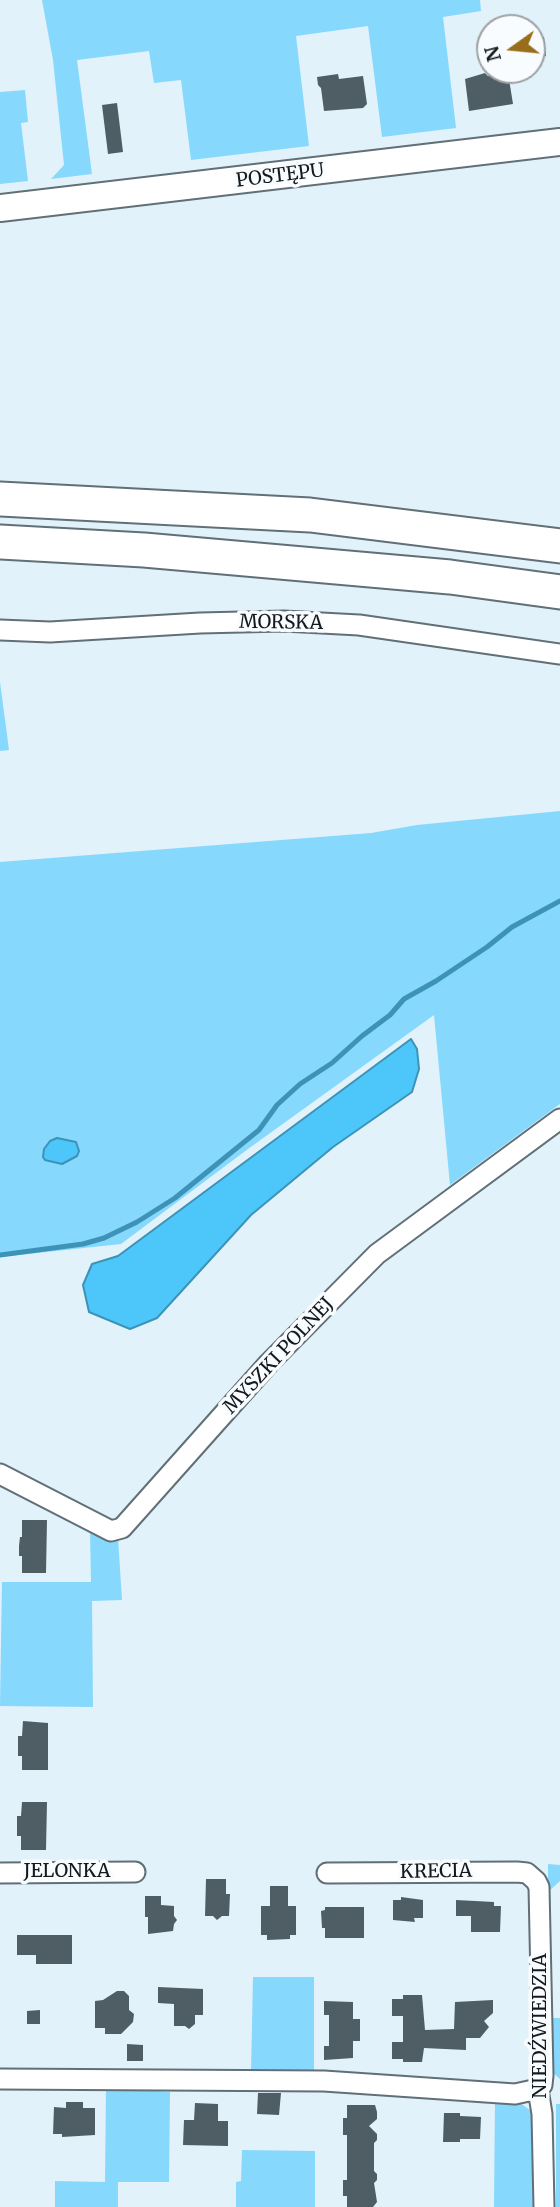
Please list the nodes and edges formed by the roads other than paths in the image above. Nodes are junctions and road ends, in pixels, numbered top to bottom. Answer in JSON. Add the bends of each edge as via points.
{"nodes":[{"id":1,"x":560,"y":142,"type":"edge"},
{"id":2,"x":0,"y":208,"type":"edge"},
{"id":3,"x":0,"y":499,"type":"edge"},
{"id":4,"x":0,"y":542,"type":"edge"},
{"id":5,"x":560,"y":546,"type":"edge"},
{"id":6,"x":560,"y":592,"type":"edge"},
{"id":7,"x":0,"y":630,"type":"edge"},
{"id":8,"x":560,"y":654,"type":"edge"},
{"id":9,"x":560,"y":1119,"type":"edge"},
{"id":10,"x":0,"y":1474,"type":"edge"},
{"id":11,"x":0,"y":1872,"type":"edge"},
{"id":12,"x":135,"y":1872,"type":"dead end"},
{"id":13,"x":327,"y":1873,"type":"dead end"},
{"id":14,"x":539,"y":1887,"type":"joint"},
{"id":15,"x":0,"y":2079,"type":"edge"},
{"id":16,"x":538,"y":2090,"type":"junction"},
{"id":17,"x":544,"y":2207,"type":"edge"}],
"edges":[{"from":1,"to":2,"type":"street","name":"POSTĘPU"},
{"from":3,"to":5,"type":"highway","via":[[310,515]]},
{"from":4,"to":6,"type":"highway","via":[[408,573]]},
{"from":7,"to":8,"type":"street","name":"MORSKA","via":[[50,632],[284,621],[359,625]]},
{"from":9,"to":10,"type":"street","name":"MYSZKI POLNEJ","via":[[377,1254],[269,1363],[122,1528],[111,1531]]},
{"from":11,"to":12,"type":"street","name":"JELONKA"},
{"from":13,"to":14,"type":"street","name":"KRECIA","via":[[517,1872],[532,1876]]},
{"from":14,"to":16,"type":"street","name":"NIEDŹWIEDZIA","via":[[543,2075]]},
{"from":15,"to":16,"type":"street","via":[[324,2081],[515,2094]]},
{"from":16,"to":17,"type":"street","name":"NIEDŹWIEDZIA"}]}
